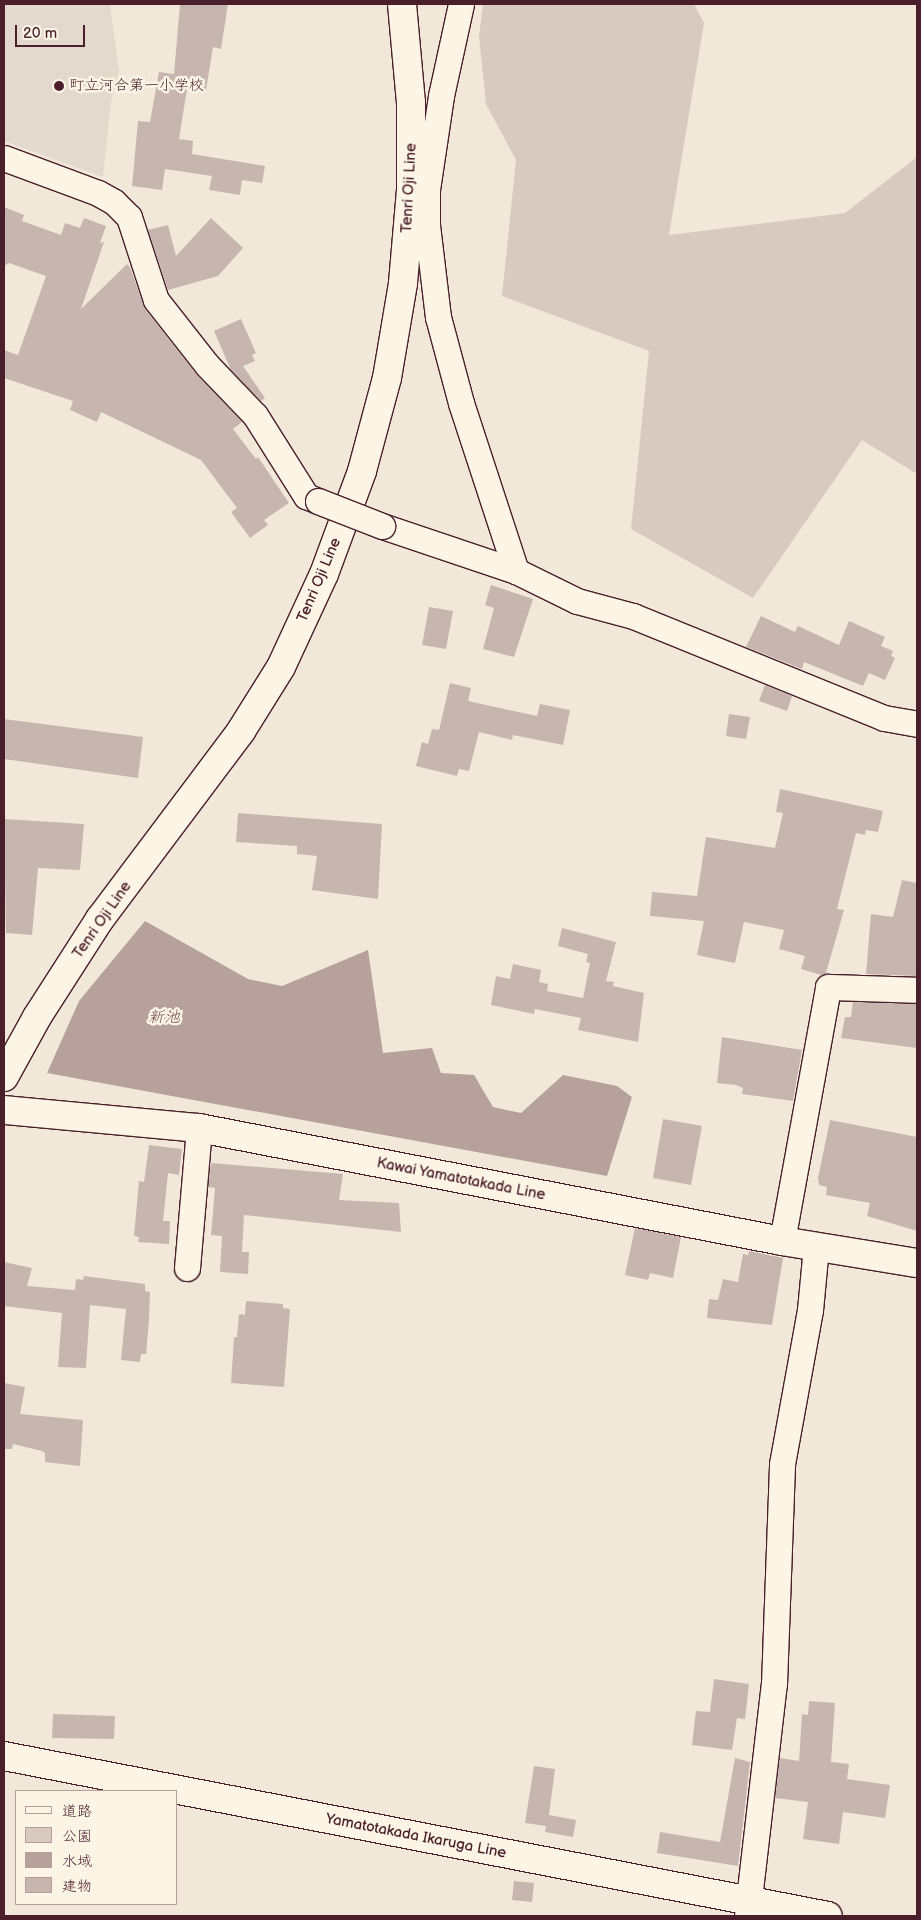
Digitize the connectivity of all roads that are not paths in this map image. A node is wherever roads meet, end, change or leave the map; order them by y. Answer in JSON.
{"nodes":[{"id":1,"x":402,"y":4,"type":"edge"},
{"id":2,"x":461,"y":4,"type":"edge"},
{"id":3,"x":4,"y":158,"type":"edge"},
{"id":4,"x":516,"y":571,"type":"junction"},
{"id":5,"x":917,"y":724,"type":"edge"},
{"id":6,"x":917,"y":990,"type":"edge"},
{"id":7,"x":4,"y":1077,"type":"edge"},
{"id":8,"x":4,"y":1110,"type":"edge"},
{"id":9,"x":198,"y":1128,"type":"junction"},
{"id":10,"x":782,"y":1241,"type":"junction"},
{"id":11,"x":816,"y":1247,"type":"junction"},
{"id":12,"x":917,"y":1263,"type":"edge"},
{"id":13,"x":187,"y":1268,"type":"dead end"},
{"id":14,"x":4,"y":1756,"type":"edge"},
{"id":15,"x":170,"y":1790,"type":"edge"},
{"id":16,"x":178,"y":1792,"type":"edge"},
{"id":17,"x":748,"y":1908,"type":"edge"},
{"id":18,"x":828,"y":1916,"type":"edge"}],
"edges":[{"from":1,"to":7,"type":"main road","name":"Tenri Oji Line"},
{"from":2,"to":4,"type":"street"},
{"from":3,"to":4,"type":"street","bridge":true},
{"from":4,"to":5,"type":"street"},
{"from":6,"to":10,"type":"street"},
{"from":8,"to":9,"type":"main road","name":"Kawai Yamatotakada Line"},
{"from":9,"to":10,"type":"main road","name":"Kawai Yamatotakada Line"},
{"from":9,"to":13,"type":"street"},
{"from":10,"to":11,"type":"main road","name":"Kawai Yamatotakada Line"},
{"from":11,"to":12,"type":"main road","name":"Kawai Yamatotakada Line"},
{"from":11,"to":17,"type":"street"},
{"from":14,"to":15,"type":"main road","name":"Yamatotakada Ikaruga Line"},
{"from":16,"to":17,"type":"main road","name":"Yamatotakada Ikaruga Line"},
{"from":17,"to":18,"type":"main road","name":"Yamatotakada Ikaruga Line"}]}
